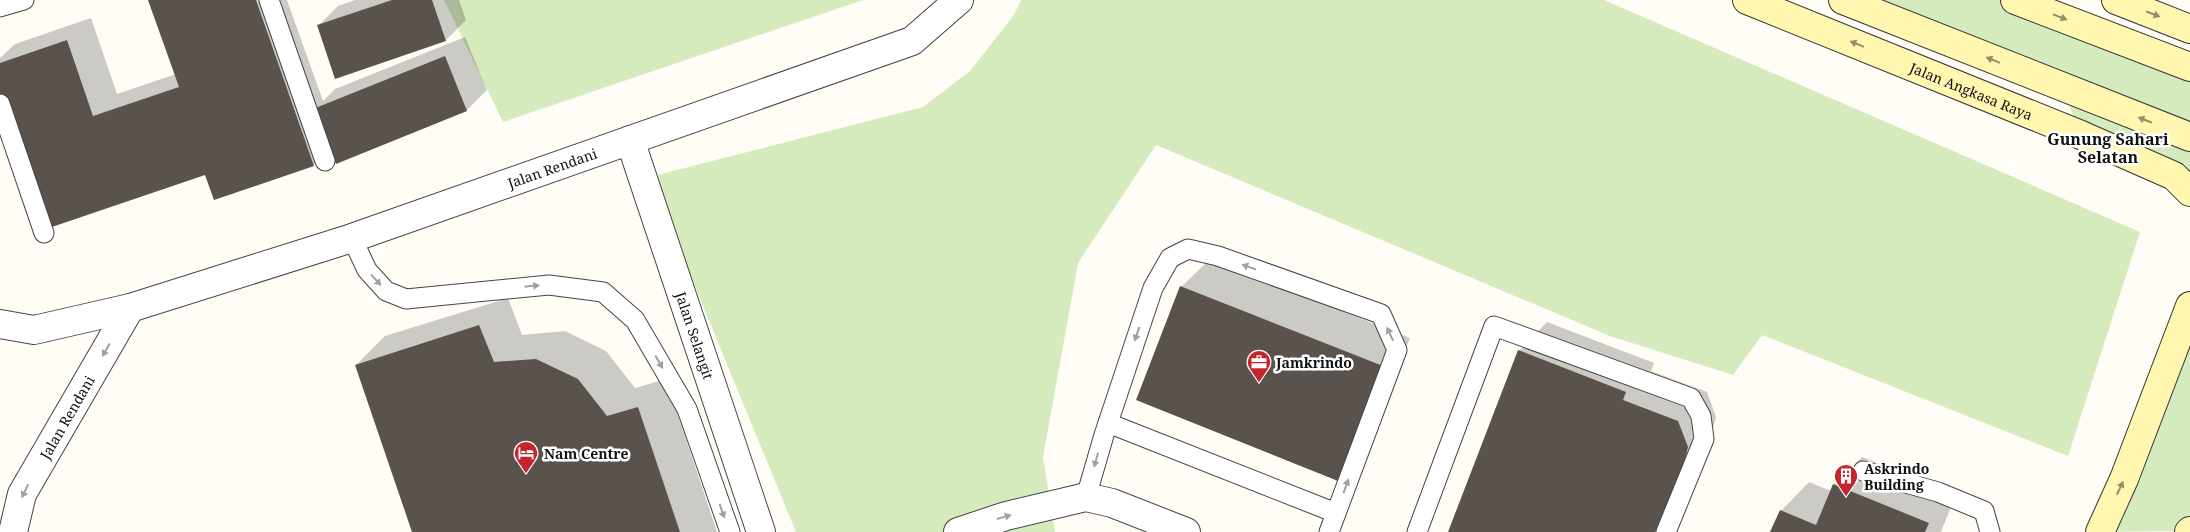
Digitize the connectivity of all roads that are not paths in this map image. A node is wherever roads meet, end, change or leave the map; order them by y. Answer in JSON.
{"nodes":[{"id":1,"x":24,"y":0,"type":"edge"},
{"id":2,"x":269,"y":0,"type":"edge"},
{"id":3,"x":959,"y":0,"type":"edge"},
{"id":4,"x":1747,"y":0,"type":"edge"},
{"id":5,"x":1843,"y":0,"type":"edge"},
{"id":6,"x":2015,"y":0,"type":"edge"},
{"id":7,"x":2116,"y":0,"type":"edge"},
{"id":8,"x":0,"y":7,"type":"edge"},
{"id":9,"x":2190,"y":29,"type":"edge"},
{"id":10,"x":1954,"y":44,"type":"junction"},
{"id":11,"x":1890,"y":58,"type":"junction"},
{"id":12,"x":2190,"y":68,"type":"edge"},
{"id":13,"x":2062,"y":88,"type":"junction"},
{"id":14,"x":0,"y":104,"type":"edge"},
{"id":15,"x":2081,"y":134,"type":"junction"},
{"id":16,"x":2190,"y":137,"type":"edge"},
{"id":17,"x":630,"y":140,"type":"junction"},
{"id":18,"x":325,"y":161,"type":"dead end"},
{"id":19,"x":2190,"y":192,"type":"edge"},
{"id":20,"x":44,"y":233,"type":"dead end"},
{"id":21,"x":352,"y":238,"type":"junction"},
{"id":22,"x":2190,"y":306,"type":"edge"},
{"id":23,"x":130,"y":308,"type":"junction"},
{"id":24,"x":0,"y":324,"type":"edge"},
{"id":25,"x":1108,"y":423,"type":"junction"},
{"id":26,"x":1863,"y":471,"type":"dead end"},
{"id":27,"x":1086,"y":497,"type":"junction"},
{"id":28,"x":1336,"y":513,"type":"junction"},
{"id":29,"x":13,"y":532,"type":"edge"},
{"id":30,"x":730,"y":532,"type":"edge"},
{"id":31,"x":761,"y":532,"type":"edge"},
{"id":32,"x":958,"y":532,"type":"edge"},
{"id":33,"x":1186,"y":532,"type":"edge"},
{"id":34,"x":1329,"y":532,"type":"edge"},
{"id":35,"x":1417,"y":532,"type":"edge"},
{"id":36,"x":1666,"y":532,"type":"edge"},
{"id":37,"x":1990,"y":532,"type":"edge"},
{"id":38,"x":2100,"y":532,"type":"edge"}],
"edges":[{"from":1,"to":8,"type":"lane"},
{"from":2,"to":18,"type":"lane"},
{"from":3,"to":17,"type":"street","name":"Jalan Rendani"},
{"from":11,"to":4,"type":"main road","name":"Jalan Angkasa Raya","one_way":true},
{"from":5,"to":10,"type":"main road"},
{"from":6,"to":12,"type":"main road","one_way":true},
{"from":7,"to":9,"type":"main road","one_way":true},
{"from":10,"to":11,"type":"main road"},
{"from":13,"to":10,"type":"main road","one_way":true},
{"from":11,"to":15,"type":"main road","name":"Jalan Angkasa Raya"},
{"from":13,"to":15,"type":"main road"},
{"from":16,"to":13,"type":"main road","one_way":true},
{"from":14,"to":20,"type":"lane"},
{"from":15,"to":19,"type":"main road","name":"Jalan Angkasa Raya"},
{"from":17,"to":21,"type":"street","name":"Jalan Rendani"},
{"from":17,"to":31,"type":"street","name":"Jalan Selangit"},
{"from":21,"to":23,"type":"street","name":"Jalan Rendani"},
{"from":21,"to":30,"type":"lane","one_way":true},
{"from":38,"to":22,"type":"main road","one_way":true},
{"from":23,"to":24,"type":"street","name":"Jalan Rendani"},
{"from":23,"to":29,"type":"street","name":"Jalan Rendani","one_way":true},
{"from":25,"to":27,"type":"lane","one_way":true},
{"from":25,"to":28,"type":"lane"},
{"from":28,"to":25,"type":"lane","one_way":true},
{"from":26,"to":37,"type":"lane"},
{"from":32,"to":27,"type":"street","one_way":true},
{"from":27,"to":33,"type":"street"},
{"from":28,"to":34,"type":"lane"},
{"from":35,"to":36,"type":"lane"}]}
